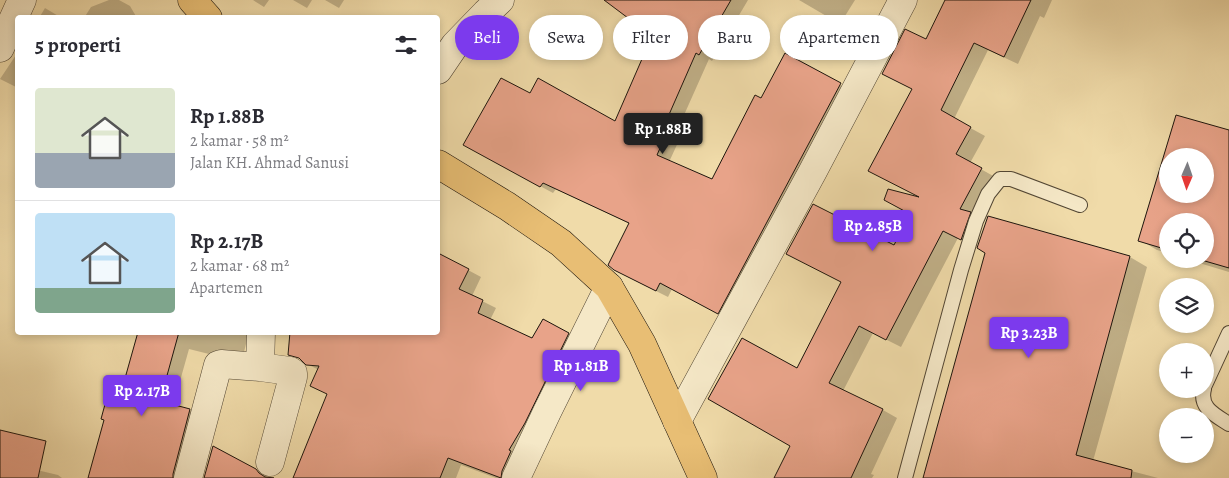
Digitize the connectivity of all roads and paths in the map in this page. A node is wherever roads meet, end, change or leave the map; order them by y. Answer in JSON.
{"nodes":[{"id":1,"x":22,"y":0,"type":"edge"},
{"id":2,"x":192,"y":0,"type":"edge"},
{"id":3,"x":500,"y":0,"type":"edge"},
{"id":4,"x":903,"y":0,"type":"edge"},
{"id":5,"x":15,"y":15,"type":"edge"},
{"id":6,"x":15,"y":15,"type":"edge"},
{"id":7,"x":205,"y":15,"type":"edge"},
{"id":8,"x":0,"y":48,"type":"edge"},
{"id":9,"x":440,"y":67,"type":"edge"},
{"id":10,"x":440,"y":165,"type":"edge"},
{"id":11,"x":1080,"y":205,"type":"dead end"},
{"id":12,"x":609,"y":287,"type":"junction"},
{"id":13,"x":1229,"y":333,"type":"edge"},
{"id":14,"x":261,"y":335,"type":"edge"},
{"id":15,"x":1214,"y":365,"type":"edge"},
{"id":16,"x":260,"y":367,"type":"junction"},
{"id":17,"x":1202,"y":398,"type":"edge"},
{"id":18,"x":677,"y":421,"type":"junction"},
{"id":19,"x":1229,"y":424,"type":"edge"},
{"id":20,"x":270,"y":462,"type":"dead end"},
{"id":21,"x":188,"y":478,"type":"edge"},
{"id":22,"x":516,"y":478,"type":"edge"},
{"id":23,"x":703,"y":478,"type":"edge"},
{"id":24,"x":905,"y":478,"type":"edge"}],
"edges":[{"from":1,"to":5,"type":"street"},
{"from":2,"to":7,"type":"highway"},
{"from":3,"to":9,"type":"street"},
{"from":4,"to":18,"type":"street"},
{"from":6,"to":8,"type":"street"},
{"from":10,"to":12,"type":"highway"},
{"from":11,"to":24,"type":"lane"},
{"from":12,"to":18,"type":"highway"},
{"from":12,"to":22,"type":"street"},
{"from":13,"to":15,"type":"lane"},
{"from":14,"to":16,"type":"street"},
{"from":16,"to":20,"type":"street"},
{"from":16,"to":21,"type":"street"},
{"from":17,"to":19,"type":"lane"},
{"from":18,"to":23,"type":"highway"}]}
